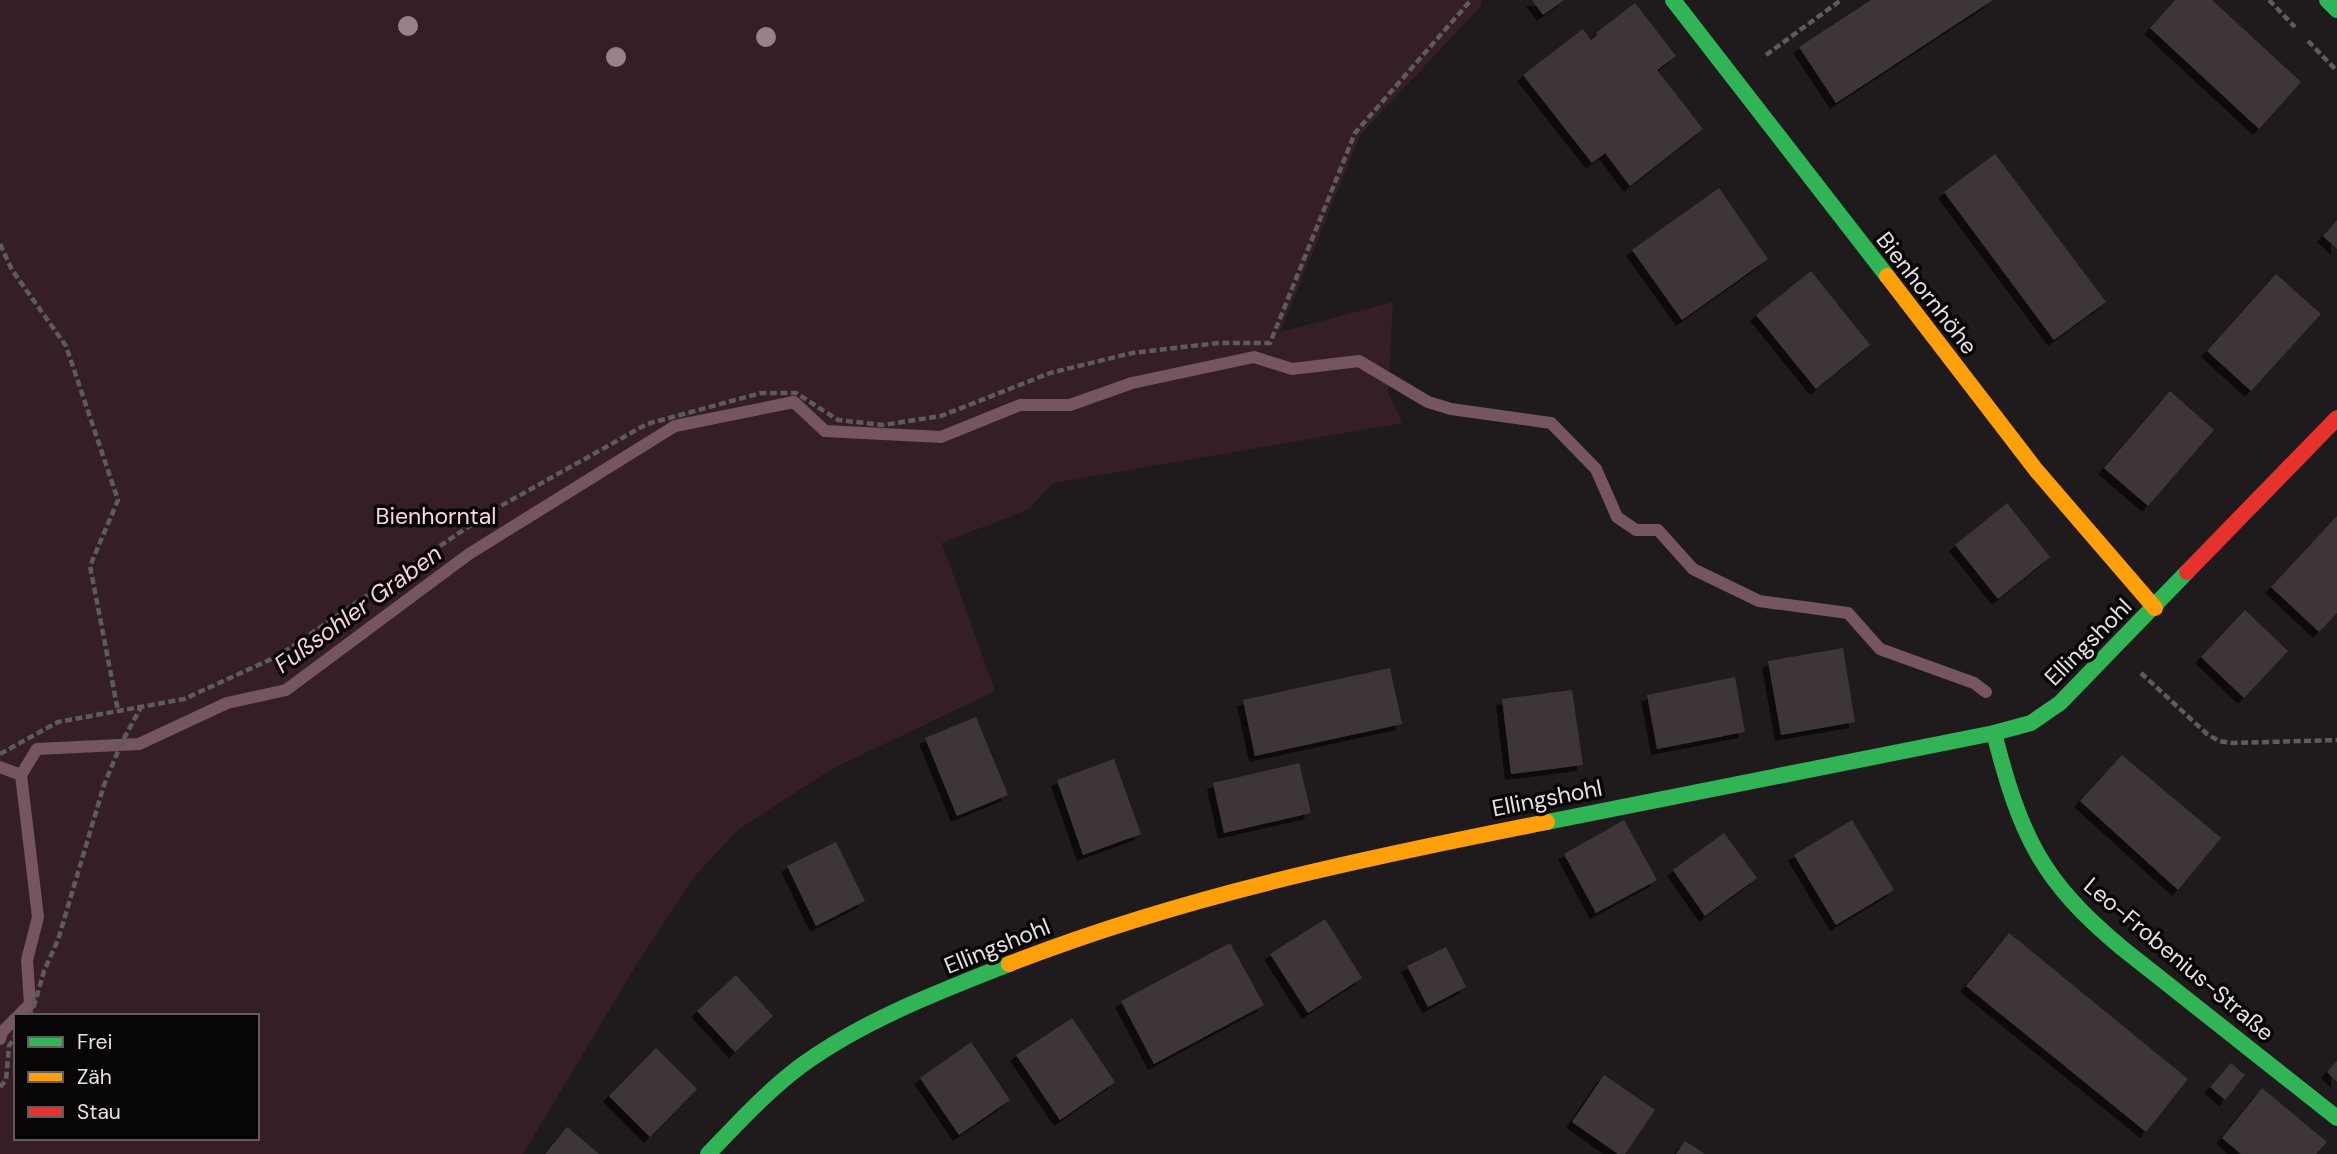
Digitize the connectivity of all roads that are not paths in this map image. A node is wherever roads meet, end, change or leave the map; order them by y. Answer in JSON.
{"nodes":[{"id":1,"x":1673,"y":0,"type":"edge"},
{"id":2,"x":2328,"y":0,"type":"edge"},
{"id":3,"x":2337,"y":10,"type":"edge"},
{"id":4,"x":2337,"y":418,"type":"edge"},
{"id":5,"x":2155,"y":608,"type":"junction"},
{"id":6,"x":1994,"y":733,"type":"junction"},
{"id":7,"x":2337,"y":1118,"type":"edge"},
{"id":8,"x":708,"y":1154,"type":"edge"}],
"edges":[{"from":1,"to":5,"type":"street","name":"Bienhornhöhe"},
{"from":2,"to":3,"type":"street"},
{"from":4,"to":5,"type":"street","name":"Ellingshohl"},
{"from":5,"to":6,"type":"street","name":"Ellingshohl"},
{"from":6,"to":7,"type":"street","name":"Leo-Frobenius-Straße"},
{"from":6,"to":8,"type":"street","name":"Ellingshohl"}]}
